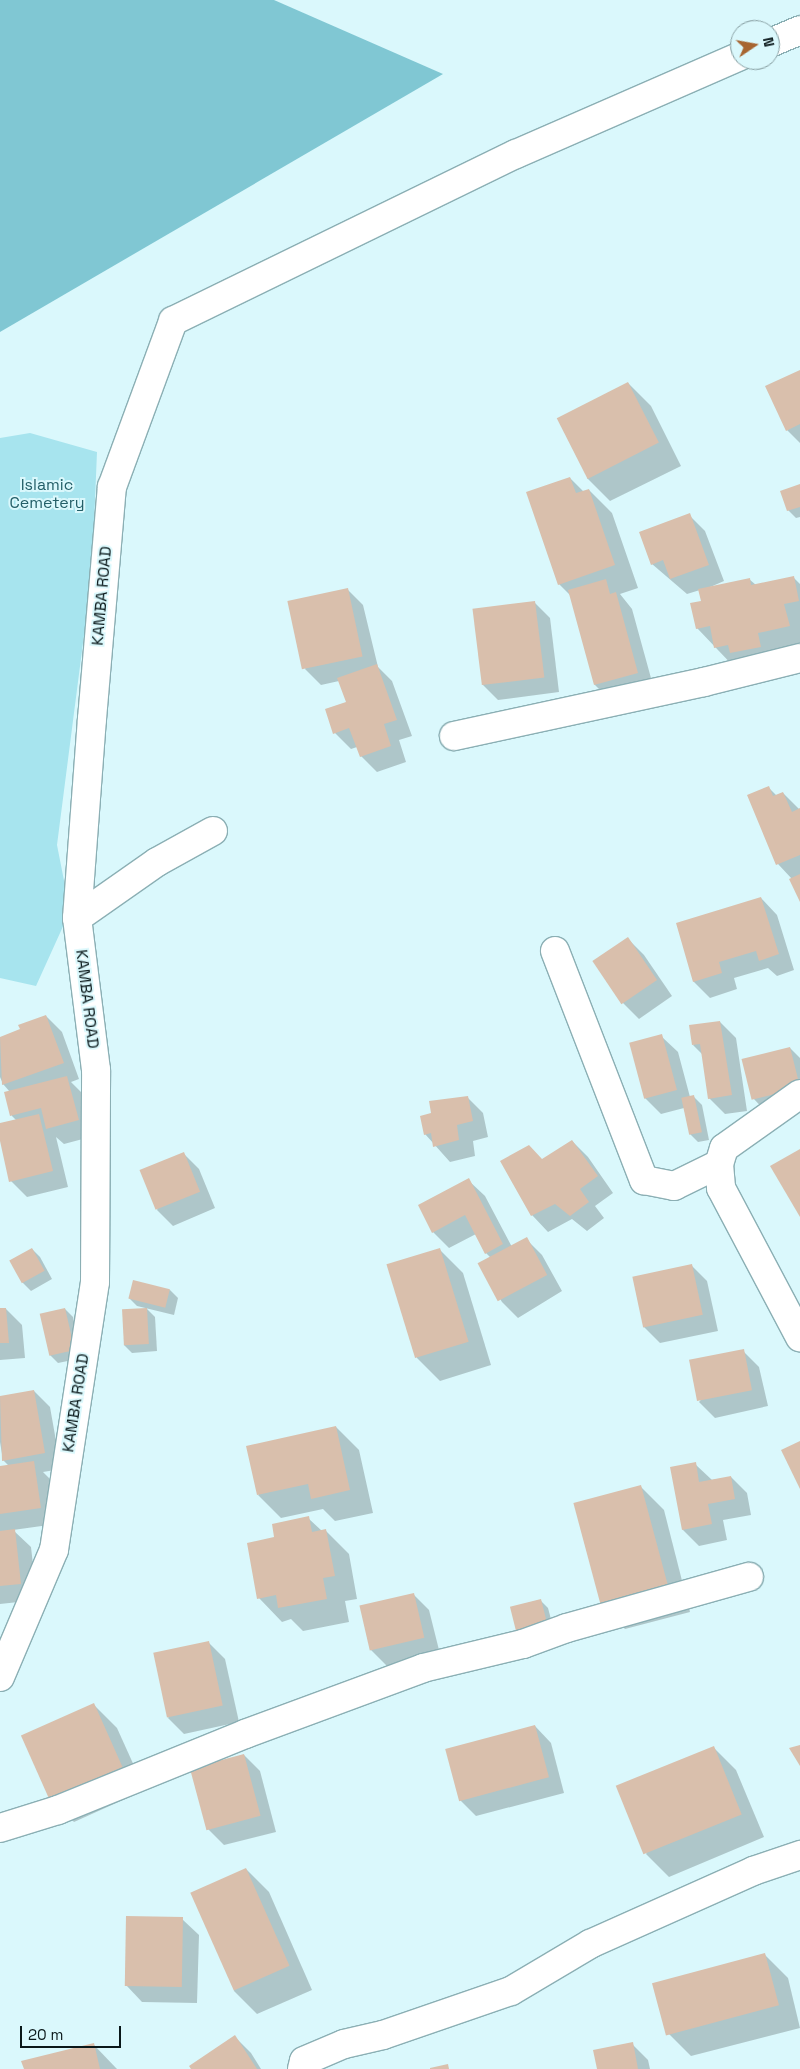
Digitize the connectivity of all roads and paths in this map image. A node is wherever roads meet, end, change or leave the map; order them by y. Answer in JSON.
{"nodes":[{"id":1,"x":800,"y":30,"type":"edge"},
{"id":2,"x":780,"y":39,"type":"edge"},
{"id":3,"x":730,"y":60,"type":"edge"},
{"id":4,"x":800,"y":658,"type":"edge"},
{"id":5,"x":454,"y":736,"type":"dead end"},
{"id":6,"x":213,"y":831,"type":"dead end"},
{"id":7,"x":76,"y":918,"type":"junction"},
{"id":8,"x":556,"y":951,"type":"dead end"},
{"id":9,"x":800,"y":1094,"type":"edge"},
{"id":10,"x":719,"y":1164,"type":"junction"},
{"id":11,"x":800,"y":1337,"type":"edge"},
{"id":12,"x":750,"y":1577,"type":"dead end"},
{"id":13,"x":0,"y":1676,"type":"edge"},
{"id":14,"x":0,"y":1828,"type":"edge"},
{"id":15,"x":800,"y":1854,"type":"edge"},
{"id":16,"x":302,"y":2069,"type":"edge"}],
"edges":[{"from":1,"to":2,"type":"street"},
{"from":3,"to":7,"type":"street","name":"KAMBA ROAD"},
{"from":4,"to":5,"type":"street"},
{"from":6,"to":7,"type":"street"},
{"from":7,"to":13,"type":"street","name":"KAMBA ROAD"},
{"from":8,"to":10,"type":"street"},
{"from":9,"to":10,"type":"street"},
{"from":10,"to":11,"type":"street"},
{"from":12,"to":14,"type":"street"},
{"from":15,"to":16,"type":"street"}]}
